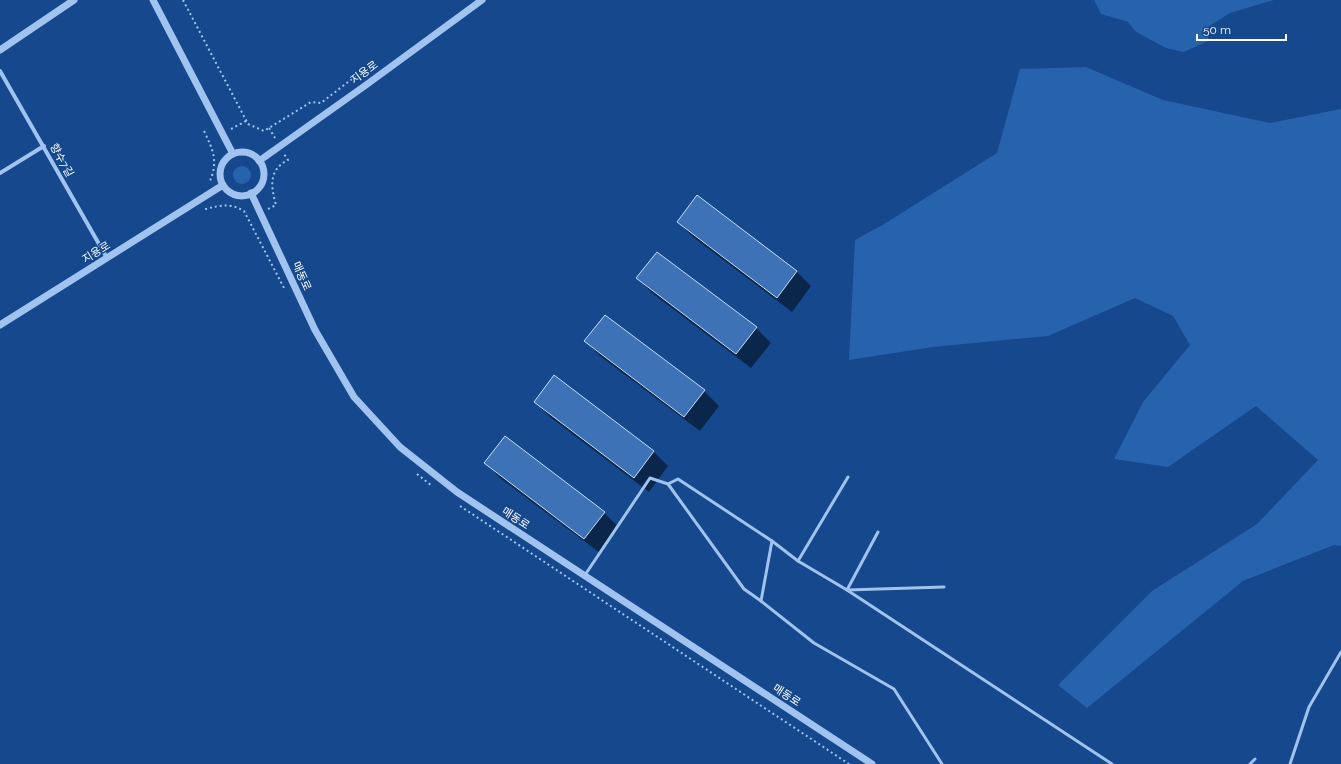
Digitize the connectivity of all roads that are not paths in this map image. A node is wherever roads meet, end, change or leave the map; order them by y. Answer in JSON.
{"nodes":[{"id":1,"x":74,"y":0,"type":"edge"},
{"id":2,"x":153,"y":0,"type":"edge"},
{"id":3,"x":482,"y":0,"type":"edge"},
{"id":4,"x":0,"y":50,"type":"edge"},
{"id":5,"x":0,"y":71,"type":"edge"},
{"id":6,"x":44,"y":146,"type":"junction"},
{"id":7,"x":233,"y":154,"type":"junction"},
{"id":8,"x":259,"y":161,"type":"junction"},
{"id":9,"x":0,"y":173,"type":"edge"},
{"id":10,"x":223,"y":185,"type":"junction"},
{"id":11,"x":251,"y":194,"type":"junction"},
{"id":12,"x":107,"y":258,"type":"junction"},
{"id":13,"x":0,"y":325,"type":"edge"},
{"id":14,"x":848,"y":477,"type":"dead end"},
{"id":15,"x":668,"y":484,"type":"junction"},
{"id":16,"x":878,"y":532,"type":"dead end"},
{"id":17,"x":772,"y":542,"type":"junction"},
{"id":18,"x":798,"y":561,"type":"junction"},
{"id":19,"x":584,"y":576,"type":"junction"},
{"id":20,"x":944,"y":587,"type":"dead end"},
{"id":21,"x":847,"y":590,"type":"junction"},
{"id":22,"x":761,"y":601,"type":"junction"},
{"id":23,"x":1341,"y":652,"type":"edge"},
{"id":24,"x":1255,"y":759,"type":"dead end"},
{"id":25,"x":872,"y":764,"type":"edge"},
{"id":26,"x":942,"y":764,"type":"edge"},
{"id":27,"x":1112,"y":764,"type":"edge"},
{"id":28,"x":1250,"y":764,"type":"edge"},
{"id":29,"x":1290,"y":764,"type":"edge"}],
"edges":[{"from":1,"to":4,"type":"street"},
{"from":2,"to":7,"type":"street"},
{"from":3,"to":8,"type":"street","name":"지용로"},
{"from":5,"to":6,"type":"street","name":"향수7길"},
{"from":6,"to":9,"type":"street"},
{"from":6,"to":12,"type":"street","name":"향수7길"},
{"from":7,"to":8,"type":"street"},
{"from":7,"to":10,"type":"street"},
{"from":8,"to":11,"type":"street"},
{"from":10,"to":11,"type":"street"},
{"from":10,"to":12,"type":"street","name":"지용로"},
{"from":11,"to":19,"type":"street","name":"매동로"},
{"from":12,"to":13,"type":"street","name":"지용로"},
{"from":14,"to":18,"type":"lane"},
{"from":15,"to":17,"type":"lane"},
{"from":15,"to":19,"type":"lane"},
{"from":15,"to":22,"type":"lane"},
{"from":16,"to":21,"type":"lane"},
{"from":17,"to":18,"type":"lane"},
{"from":17,"to":22,"type":"lane"},
{"from":18,"to":21,"type":"lane"},
{"from":19,"to":25,"type":"street","name":"매동로"},
{"from":20,"to":21,"type":"lane"},
{"from":21,"to":27,"type":"lane"},
{"from":22,"to":26,"type":"lane"},
{"from":23,"to":29,"type":"lane"},
{"from":24,"to":28,"type":"lane"}]}
